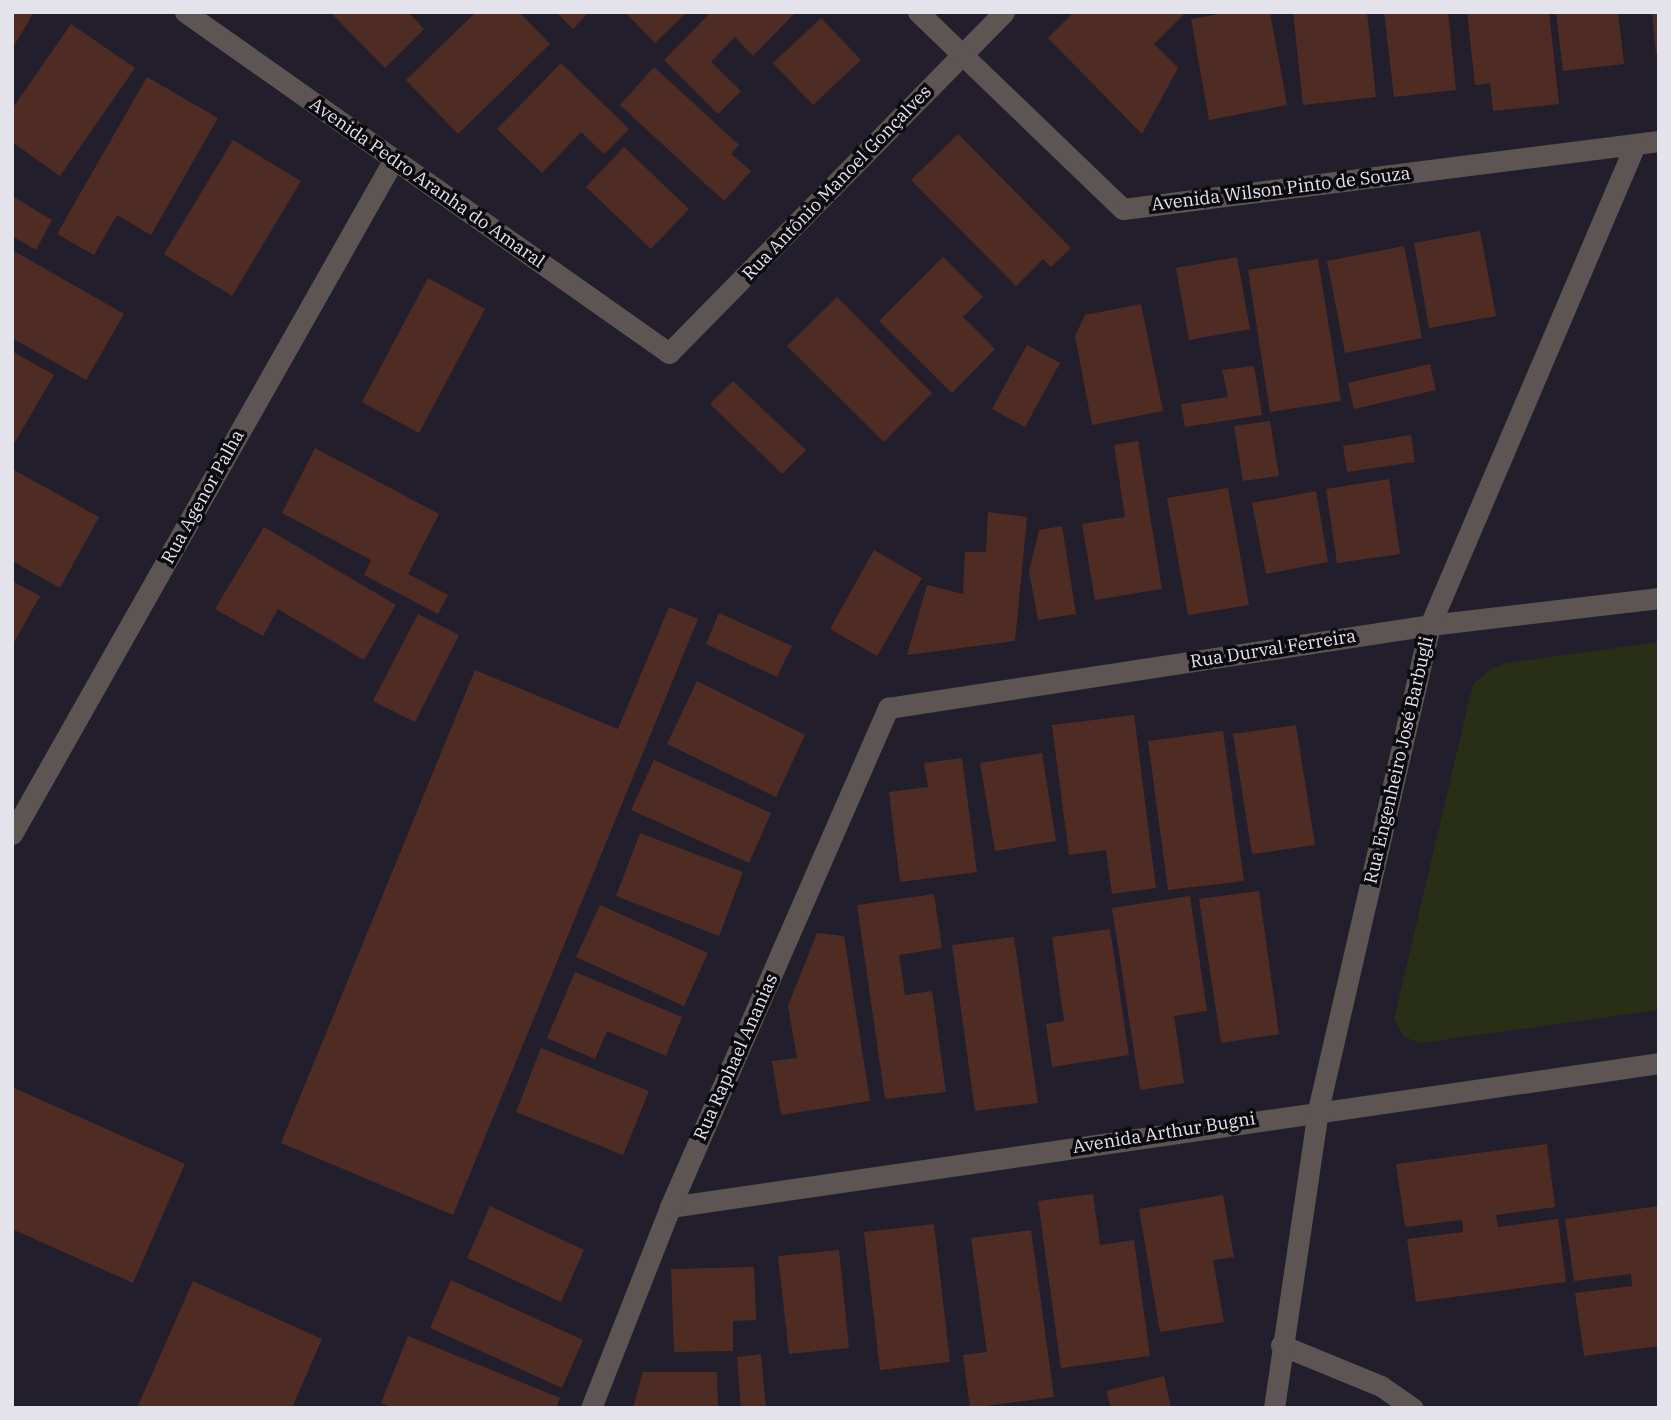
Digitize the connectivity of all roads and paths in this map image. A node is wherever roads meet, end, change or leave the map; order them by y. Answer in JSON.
{"nodes":[{"id":1,"x":918,"y":12,"type":"edge"},
{"id":2,"x":1004,"y":12,"type":"edge"},
{"id":3,"x":196,"y":15,"type":"edge"},
{"id":4,"x":962,"y":55,"type":"junction"},
{"id":5,"x":1659,"y":141,"type":"edge"},
{"id":6,"x":1635,"y":145,"type":"junction"},
{"id":7,"x":394,"y":159,"type":"junction"},
{"id":8,"x":669,"y":353,"type":"joint"},
{"id":9,"x":1659,"y":598,"type":"edge"},
{"id":10,"x":1430,"y":625,"type":"junction"},
{"id":11,"x":888,"y":708,"type":"joint"},
{"id":12,"x":12,"y":834,"type":"edge"},
{"id":13,"x":1659,"y":1063,"type":"edge"},
{"id":14,"x":1318,"y":1110,"type":"junction"},
{"id":15,"x":670,"y":1207,"type":"junction"},
{"id":16,"x":1281,"y":1345,"type":"junction"},
{"id":17,"x":591,"y":1408,"type":"edge"},
{"id":18,"x":1274,"y":1408,"type":"edge"},
{"id":19,"x":1413,"y":1408,"type":"edge"}],
"edges":[{"from":1,"to":4,"type":"street"},
{"from":2,"to":4,"type":"street","name":"Rua Antônio Manoel Gonçalves"},
{"from":3,"to":7,"type":"street","name":"Avenida Pedro Aranha do Amaral"},
{"from":4,"to":6,"type":"street","name":"Avenida Wilson Pinto de Souza"},
{"from":4,"to":8,"type":"street","name":"Rua Antônio Manoel Gonçalves"},
{"from":5,"to":6,"type":"street","name":"Avenida Wilson Pinto de Souza"},
{"from":6,"to":10,"type":"street","name":"Rua Engenheiro José Barbugli"},
{"from":7,"to":8,"type":"street","name":"Avenida Pedro Aranha do Amaral"},
{"from":7,"to":12,"type":"street","name":"Rua Agenor Palha"},
{"from":9,"to":10,"type":"street","name":"Rua Durval Ferreira"},
{"from":10,"to":11,"type":"street","name":"Rua Durval Ferreira"},
{"from":10,"to":14,"type":"street","name":"Rua Engenheiro José Barbugli"},
{"from":11,"to":15,"type":"street","name":"Rua Raphael Ananias"},
{"from":13,"to":14,"type":"street","name":"Avenida Arthur Bugni"},
{"from":14,"to":15,"type":"street","name":"Avenida Arthur Bugni"},
{"from":14,"to":16,"type":"street","name":"Rua Engenheiro José Barbugli"},
{"from":15,"to":17,"type":"street","name":"Rua Raphael Ananias"},
{"from":16,"to":18,"type":"street","name":"Rua Engenheiro José Barbugli"},
{"from":16,"to":19,"type":"street"}]}
